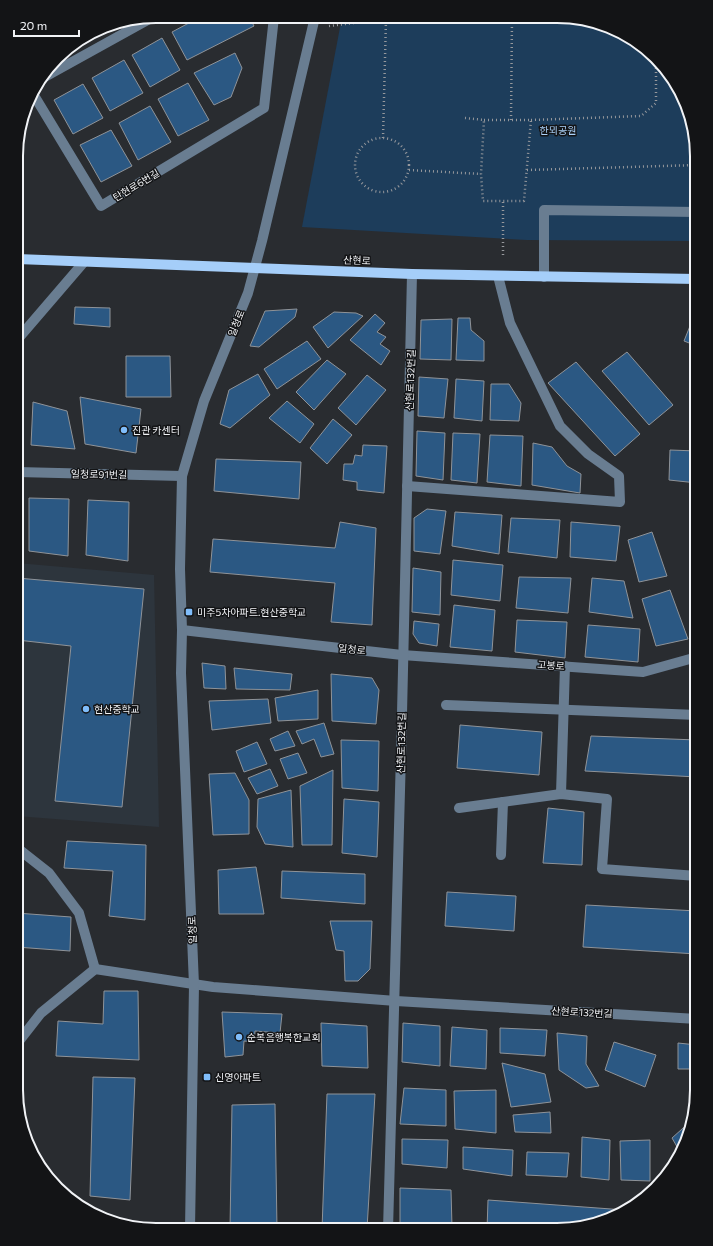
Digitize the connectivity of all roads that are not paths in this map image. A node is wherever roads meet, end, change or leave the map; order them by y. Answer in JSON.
{"nodes":[{"id":1,"x":273,"y":23,"type":"edge"},
{"id":2,"x":315,"y":23,"type":"edge"},
{"id":3,"x":140,"y":24,"type":"edge"},
{"id":4,"x":52,"y":73,"type":"edge"},
{"id":5,"x":36,"y":99,"type":"edge"},
{"id":6,"x":690,"y":212,"type":"edge"},
{"id":7,"x":23,"y":259,"type":"edge"},
{"id":8,"x":84,"y":262,"type":"junction"},
{"id":9,"x":255,"y":269,"type":"junction"},
{"id":10,"x":412,"y":274,"type":"junction"},
{"id":11,"x":498,"y":276,"type":"junction"},
{"id":12,"x":544,"y":277,"type":"junction"},
{"id":13,"x":690,"y":279,"type":"edge"},
{"id":14,"x":23,"y":333,"type":"edge"},
{"id":15,"x":23,"y":472,"type":"edge"},
{"id":16,"x":182,"y":476,"type":"junction"},
{"id":17,"x":407,"y":486,"type":"junction"},
{"id":18,"x":182,"y":630,"type":"junction"},
{"id":19,"x":402,"y":655,"type":"junction"},
{"id":20,"x":690,"y":659,"type":"edge"},
{"id":21,"x":565,"y":666,"type":"junction"},
{"id":22,"x":446,"y":706,"type":"dead end"},
{"id":23,"x":564,"y":710,"type":"junction"},
{"id":24,"x":690,"y":715,"type":"edge"},
{"id":25,"x":561,"y":794,"type":"junction"},
{"id":26,"x":504,"y":802,"type":"junction"},
{"id":27,"x":459,"y":808,"type":"dead end"},
{"id":28,"x":23,"y":853,"type":"edge"},
{"id":29,"x":501,"y":855,"type":"dead end"},
{"id":30,"x":690,"y":875,"type":"edge"},
{"id":31,"x":95,"y":969,"type":"junction"},
{"id":32,"x":194,"y":985,"type":"junction"},
{"id":33,"x":396,"y":1001,"type":"junction"},
{"id":34,"x":690,"y":1019,"type":"edge"},
{"id":35,"x":23,"y":1036,"type":"edge"},
{"id":36,"x":190,"y":1223,"type":"edge"},
{"id":37,"x":388,"y":1223,"type":"edge"}],
"edges":[{"from":1,"to":5,"type":"street","name":"탄현로6번길"},
{"from":2,"to":9,"type":"street","name":"일청로"},
{"from":3,"to":4,"type":"street"},
{"from":6,"to":12,"type":"street"},
{"from":7,"to":8,"type":"main road","name":"산현로"},
{"from":8,"to":9,"type":"main road","name":"산현로"},
{"from":8,"to":14,"type":"street"},
{"from":9,"to":10,"type":"main road","name":"산현로"},
{"from":9,"to":16,"type":"street","name":"일청로"},
{"from":10,"to":11,"type":"main road","name":"산현로"},
{"from":10,"to":17,"type":"street","name":"산현로132번길"},
{"from":11,"to":12,"type":"main road","name":"산현로"},
{"from":11,"to":17,"type":"street"},
{"from":12,"to":13,"type":"main road","name":"산현로"},
{"from":15,"to":16,"type":"street","name":"일청로91번길"},
{"from":16,"to":18,"type":"street","name":"일청로"},
{"from":17,"to":19,"type":"street","name":"산현로132번길"},
{"from":18,"to":19,"type":"street","name":"일청로"},
{"from":18,"to":32,"type":"street","name":"일청로"},
{"from":19,"to":21,"type":"street","name":"고봉로"},
{"from":19,"to":33,"type":"street","name":"산현로132번길"},
{"from":20,"to":21,"type":"street","name":"고봉로"},
{"from":21,"to":23,"type":"street"},
{"from":22,"to":23,"type":"street"},
{"from":23,"to":24,"type":"street"},
{"from":23,"to":25,"type":"street"},
{"from":25,"to":26,"type":"street"},
{"from":25,"to":30,"type":"street"},
{"from":26,"to":27,"type":"street"},
{"from":26,"to":29,"type":"street"},
{"from":28,"to":31,"type":"street"},
{"from":31,"to":32,"type":"street"},
{"from":31,"to":35,"type":"street"},
{"from":32,"to":33,"type":"street"},
{"from":32,"to":36,"type":"street","name":"일청로"},
{"from":33,"to":34,"type":"street","name":"산현로132번길"},
{"from":33,"to":37,"type":"street","name":"산현로132번길"}]}
